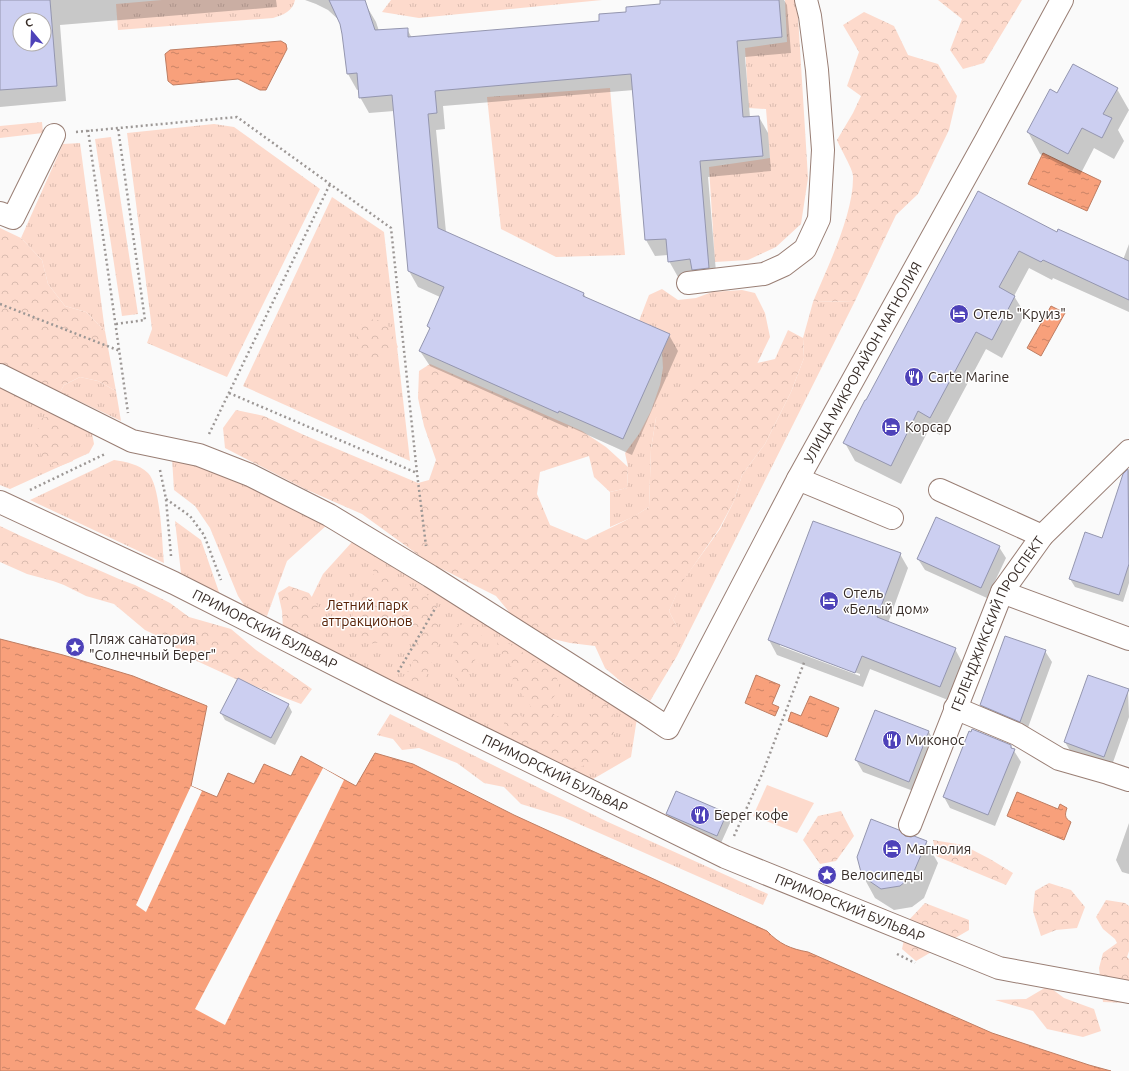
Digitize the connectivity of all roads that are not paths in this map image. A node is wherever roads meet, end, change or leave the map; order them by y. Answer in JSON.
{"nodes":[{"id":1,"x":806,"y":0,"type":"edge"},
{"id":2,"x":1062,"y":0,"type":"edge"},
{"id":3,"x":54,"y":136,"type":"road end"},
{"id":4,"x":0,"y":213,"type":"edge"},
{"id":5,"x":688,"y":283,"type":"dead end"},
{"id":6,"x":0,"y":375,"type":"edge"},
{"id":7,"x":1129,"y":451,"type":"edge"},
{"id":8,"x":798,"y":479,"type":"junction"},
{"id":9,"x":940,"y":490,"type":"dead end"},
{"id":10,"x":4,"y":504,"type":"edge"},
{"id":11,"x":892,"y":518,"type":"dead end"},
{"id":12,"x":1042,"y":536,"type":"junction"},
{"id":13,"x":1002,"y":592,"type":"junction"},
{"id":14,"x":1129,"y":639,"type":"edge"},
{"id":15,"x":955,"y":708,"type":"junction"},
{"id":16,"x":1129,"y":780,"type":"edge"},
{"id":17,"x":910,"y":826,"type":"dead end"},
{"id":18,"x":1129,"y":992,"type":"edge"}],
"edges":[{"from":1,"to":5,"type":"street"},
{"from":2,"to":8,"type":"street","name":"УЛИЦА МИКРОРАЙОН МАГНОЛИЯ"},
{"from":3,"to":4,"type":"street"},
{"from":6,"to":8,"type":"street","name":"УЛИЦА МИКРОРАЙОН МАГНОЛИЯ"},
{"from":7,"to":12,"type":"street","name":"ГЕЛЕНДЖИКСКИЙ ПРОСПЕКТ"},
{"from":8,"to":11,"type":"street"},
{"from":9,"to":12,"type":"street"},
{"from":10,"to":18,"type":"street","name":"ПРИМОРСКИЙ БУЛЬВАР"},
{"from":12,"to":13,"type":"street","name":"ГЕЛЕНДЖИКСКИЙ ПРОСПЕКТ"},
{"from":13,"to":14,"type":"street"},
{"from":13,"to":15,"type":"street","name":"ГЕЛЕНДЖИКСКИЙ ПРОСПЕКТ"},
{"from":15,"to":16,"type":"street"},
{"from":15,"to":17,"type":"street","name":"ГЕЛЕНДЖИКСКИЙ ПРОСПЕКТ"}]}
